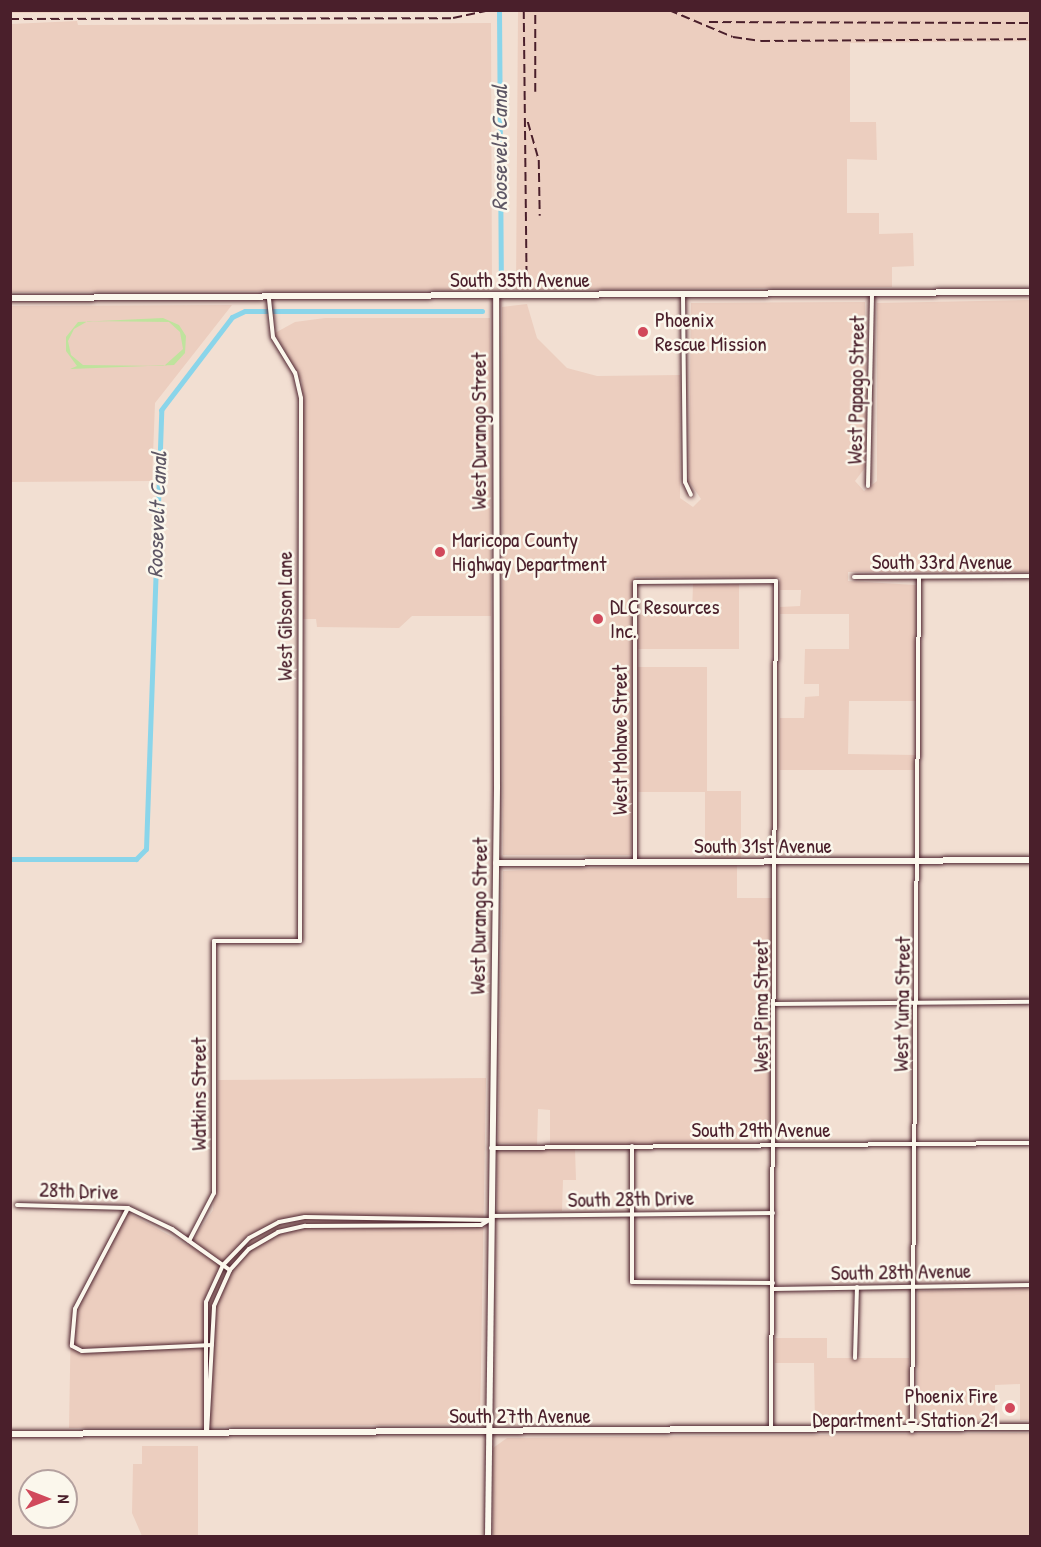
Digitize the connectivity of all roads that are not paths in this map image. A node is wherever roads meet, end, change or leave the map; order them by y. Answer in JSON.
{"nodes":[{"id":1,"x":1030,"y":291,"type":"edge"},
{"id":2,"x":872,"y":294,"type":"junction"},
{"id":3,"x":683,"y":295,"type":"junction"},
{"id":4,"x":496,"y":297,"type":"junction"},
{"id":5,"x":10,"y":298,"type":"edge"},
{"id":6,"x":269,"y":298,"type":"junction"},
{"id":7,"x":868,"y":486,"type":"dead end"},
{"id":8,"x":691,"y":495,"type":"dead end"},
{"id":9,"x":1030,"y":576,"type":"edge"},
{"id":10,"x":854,"y":577,"type":"dead end"},
{"id":11,"x":919,"y":577,"type":"junction"},
{"id":12,"x":635,"y":582,"type":"joint"},
{"id":13,"x":777,"y":860,"type":"junction"},
{"id":14,"x":1030,"y":860,"type":"edge"},
{"id":15,"x":920,"y":861,"type":"junction"},
{"id":16,"x":496,"y":863,"type":"junction"},
{"id":17,"x":635,"y":863,"type":"junction"},
{"id":18,"x":214,"y":941,"type":"joint"},
{"id":19,"x":1030,"y":1002,"type":"edge"},
{"id":20,"x":917,"y":1003,"type":"junction"},
{"id":21,"x":776,"y":1004,"type":"junction"},
{"id":22,"x":1030,"y":1143,"type":"edge"},
{"id":23,"x":916,"y":1145,"type":"junction"},
{"id":24,"x":632,"y":1146,"type":"junction"},
{"id":25,"x":774,"y":1146,"type":"junction"},
{"id":26,"x":491,"y":1148,"type":"junction"},
{"id":27,"x":17,"y":1205,"type":"dead end"},
{"id":28,"x":128,"y":1208,"type":"junction"},
{"id":29,"x":773,"y":1213,"type":"junction"},
{"id":30,"x":632,"y":1214,"type":"junction"},
{"id":31,"x":489,"y":1218,"type":"junction"},
{"id":32,"x":189,"y":1240,"type":"junction"},
{"id":33,"x":223,"y":1265,"type":"junction"},
{"id":34,"x":230,"y":1270,"type":"junction"},
{"id":35,"x":773,"y":1283,"type":"junction"},
{"id":36,"x":1030,"y":1285,"type":"edge"},
{"id":37,"x":914,"y":1286,"type":"junction"},
{"id":38,"x":856,"y":1287,"type":"junction"},
{"id":39,"x":772,"y":1289,"type":"junction"},
{"id":40,"x":203,"y":1345,"type":"junction"},
{"id":41,"x":212,"y":1345,"type":"junction"},
{"id":42,"x":855,"y":1358,"type":"dead end"},
{"id":43,"x":1030,"y":1427,"type":"edge"},
{"id":44,"x":771,"y":1431,"type":"junction"},
{"id":45,"x":912,"y":1431,"type":"junction"},
{"id":46,"x":489,"y":1433,"type":"junction"},
{"id":47,"x":10,"y":1434,"type":"edge"},
{"id":48,"x":206,"y":1434,"type":"junction"},
{"id":49,"x":488,"y":1536,"type":"edge"}],
"edges":[{"from":1,"to":2,"type":"main road","name":"South 35th Avenue"},
{"from":2,"to":3,"type":"main road","name":"South 35th Avenue"},
{"from":2,"to":7,"type":"street","name":"West Papago Street"},
{"from":3,"to":4,"type":"main road","name":"South 35th Avenue"},
{"from":3,"to":8,"type":"street"},
{"from":4,"to":6,"type":"main road","name":"South 35th Avenue"},
{"from":4,"to":16,"type":"main road","name":"West Durango Street"},
{"from":5,"to":6,"type":"main road","name":"South 35th Avenue"},
{"from":6,"to":18,"type":"street","name":"West Gibson Lane"},
{"from":9,"to":11,"type":"street","name":"South 33rd Avenue"},
{"from":10,"to":11,"type":"street","name":"South 33rd Avenue"},
{"from":11,"to":15,"type":"street","name":"West Yuma Street"},
{"from":12,"to":13,"type":"street","name":"West Pima Street"},
{"from":12,"to":17,"type":"street","name":"West Mohave Street"},
{"from":13,"to":15,"type":"main road","name":"South 31st Avenue"},
{"from":13,"to":17,"type":"main road","name":"South 31st Avenue"},
{"from":13,"to":21,"type":"street","name":"West Pima Street"},
{"from":14,"to":15,"type":"main road","name":"South 31st Avenue"},
{"from":15,"to":20,"type":"street","name":"West Yuma Street"},
{"from":16,"to":17,"type":"main road","name":"South 31st Avenue"},
{"from":16,"to":26,"type":"main road","name":"West Durango Street"},
{"from":18,"to":32,"type":"street","name":"Watkins Street"},
{"from":19,"to":20,"type":"street"},
{"from":20,"to":21,"type":"street"},
{"from":20,"to":23,"type":"street","name":"West Yuma Street"},
{"from":21,"to":25,"type":"street","name":"West Pima Street"},
{"from":22,"to":23,"type":"street","name":"South 29th Avenue"},
{"from":23,"to":25,"type":"street","name":"South 29th Avenue"},
{"from":23,"to":37,"type":"street","name":"West Yuma Street"},
{"from":24,"to":25,"type":"street","name":"South 29th Avenue"},
{"from":24,"to":26,"type":"street","name":"South 29th Avenue"},
{"from":24,"to":30,"type":"street"},
{"from":25,"to":29,"type":"street","name":"West Pima Street"},
{"from":26,"to":31,"type":"main road","name":"West Durango Street"},
{"from":27,"to":28,"type":"street","name":"28th Drive"},
{"from":28,"to":32,"type":"street","name":"28th Drive"},
{"from":28,"to":40,"type":"street"},
{"from":29,"to":30,"type":"street","name":"South 28th Drive"},
{"from":29,"to":35,"type":"street","name":"West Pima Street"},
{"from":30,"to":31,"type":"street","name":"South 28th Drive"},
{"from":30,"to":35,"type":"street"},
{"from":31,"to":33,"type":"street"},
{"from":31,"to":34,"type":"street"},
{"from":31,"to":46,"type":"main road","name":"West Durango Street"},
{"from":32,"to":33,"type":"street","name":"28th Drive"},
{"from":33,"to":34,"type":"street","name":"28th Drive"},
{"from":33,"to":40,"type":"street"},
{"from":34,"to":41,"type":"street"},
{"from":35,"to":39,"type":"street","name":"West Pima Street"},
{"from":36,"to":37,"type":"street","name":"South 28th Avenue"},
{"from":37,"to":38,"type":"street","name":"South 28th Avenue"},
{"from":37,"to":45,"type":"street","name":"West Yuma Street"},
{"from":38,"to":39,"type":"street","name":"South 28th Avenue"},
{"from":38,"to":42,"type":"street"},
{"from":39,"to":44,"type":"street","name":"West Pima Street"},
{"from":40,"to":41,"type":"street"},
{"from":40,"to":48,"type":"street"},
{"from":41,"to":48,"type":"street"},
{"from":43,"to":45,"type":"main road","name":"South 27th Avenue"},
{"from":44,"to":45,"type":"main road","name":"South 27th Avenue"},
{"from":44,"to":46,"type":"main road","name":"South 27th Avenue"},
{"from":46,"to":48,"type":"main road","name":"South 27th Avenue"},
{"from":46,"to":49,"type":"main road","name":"West Durango Street"},
{"from":47,"to":48,"type":"main road","name":"South 27th Avenue"}]}
